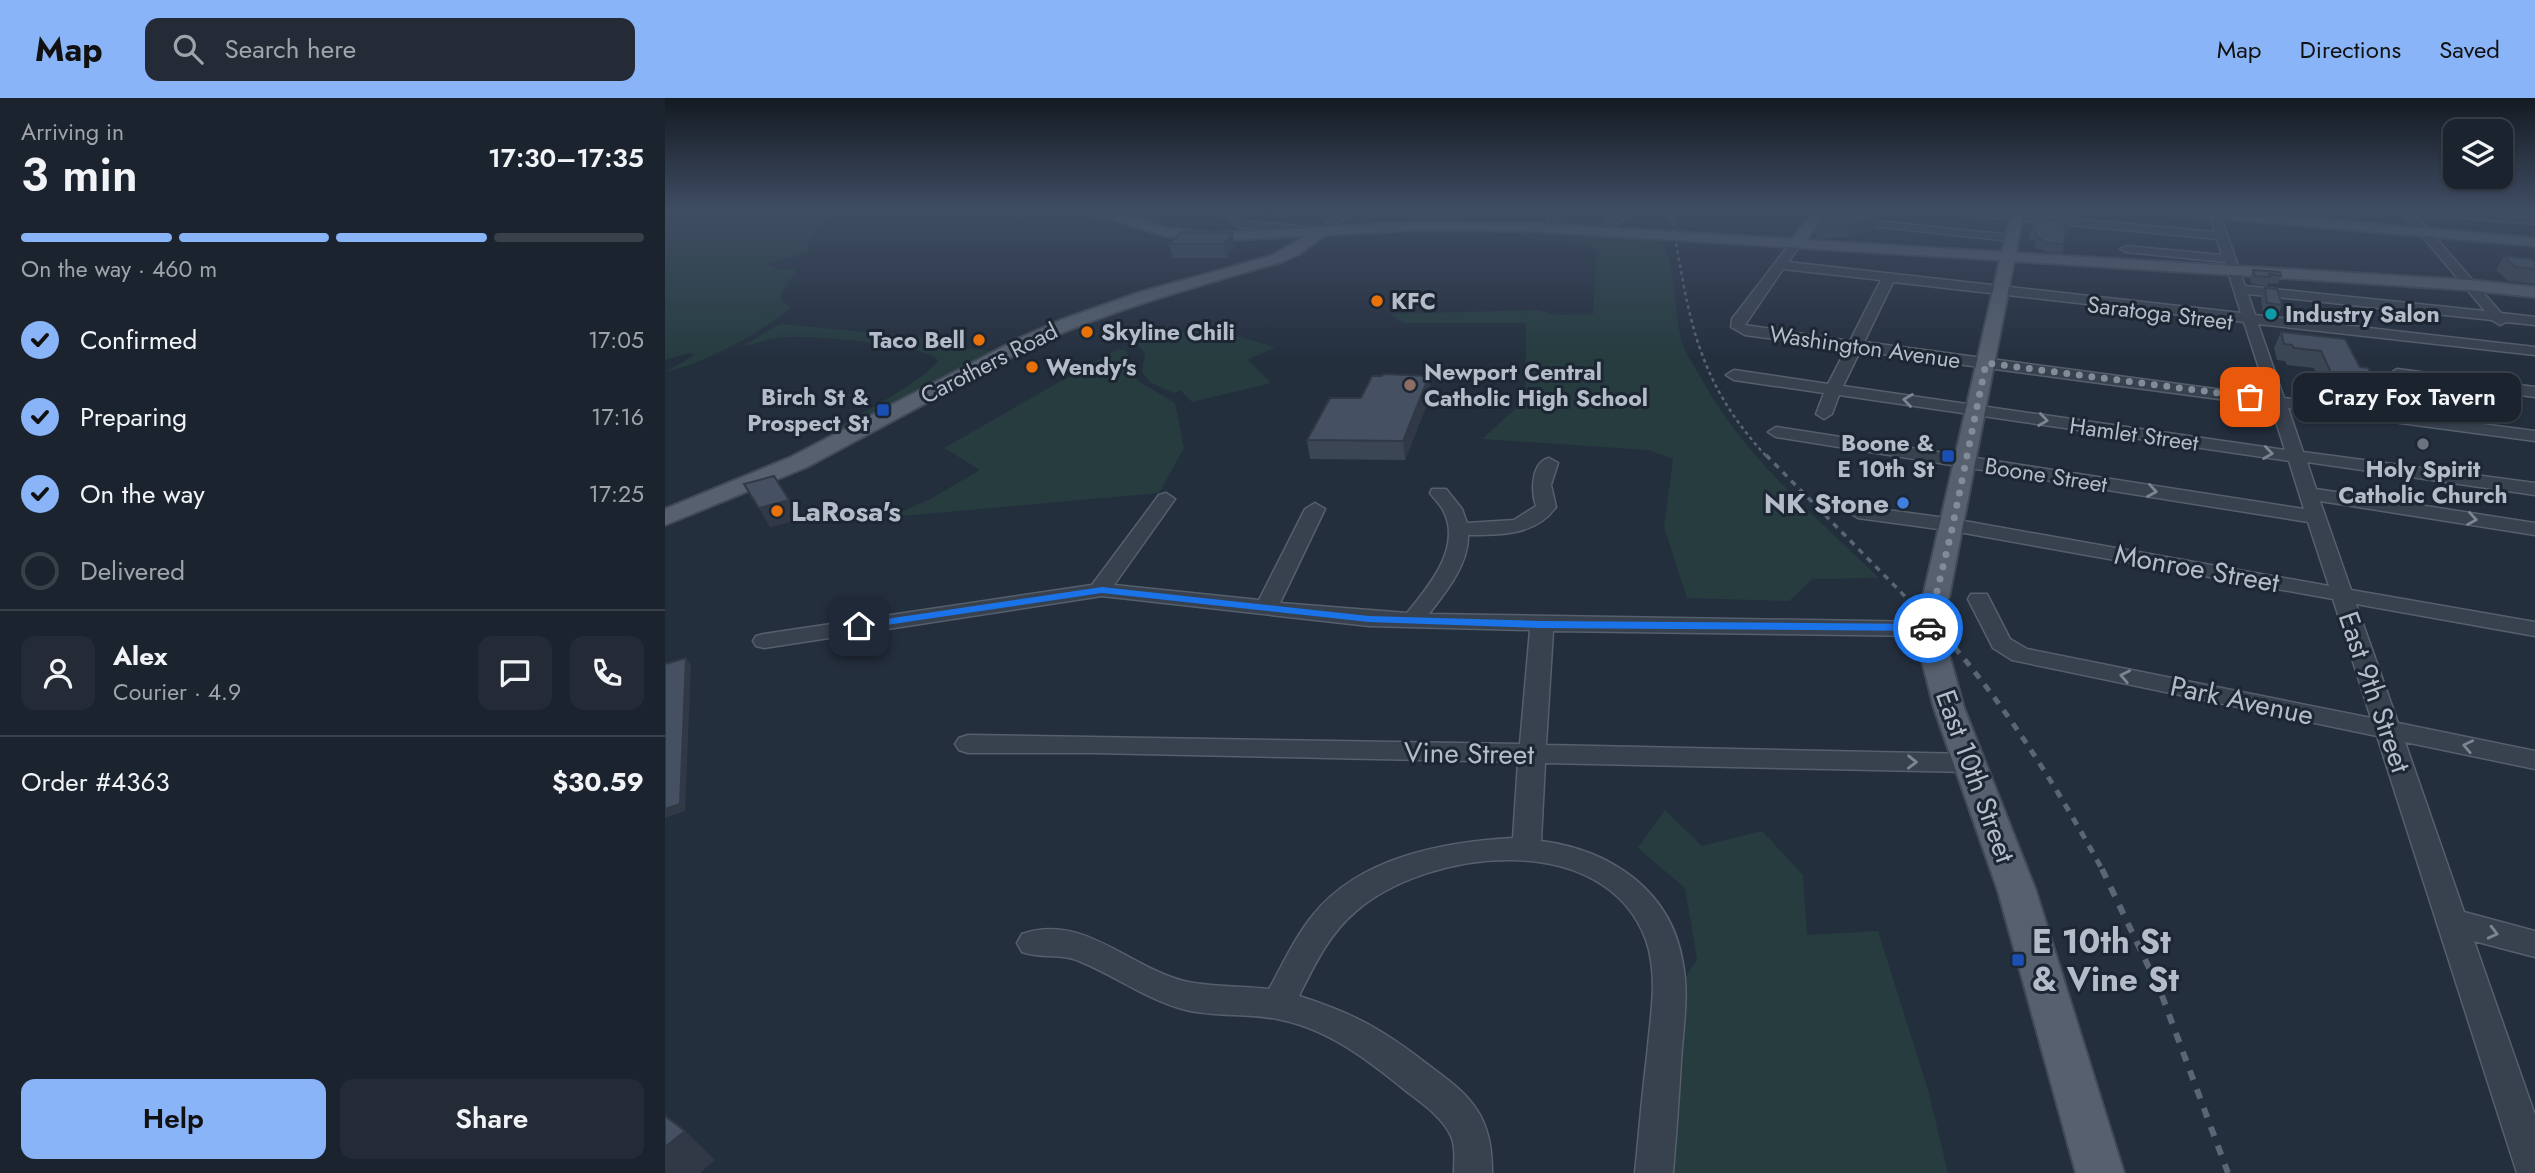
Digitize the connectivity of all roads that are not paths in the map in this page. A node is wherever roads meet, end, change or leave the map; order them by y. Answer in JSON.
{"nodes":[{"id":1,"x":1275,"y":259,"type":"edge"},
{"id":2,"x":1784,"y":259,"type":"edge"},
{"id":3,"x":2006,"y":259,"type":"edge"},
{"id":4,"x":2086,"y":259,"type":"edge"},
{"id":5,"x":2193,"y":259,"type":"edge"},
{"id":6,"x":2230,"y":259,"type":"edge"},
{"id":7,"x":2448,"y":259,"type":"edge"},
{"id":8,"x":1780,"y":265,"type":"junction"},
{"id":9,"x":2232,"y":265,"type":"junction"},
{"id":10,"x":1887,"y":280,"type":"junction"},
{"id":11,"x":2469,"y":285,"type":"junction"},
{"id":12,"x":2241,"y":289,"type":"junction"},
{"id":13,"x":1999,"y":292,"type":"junction"},
{"id":14,"x":2535,"y":292,"type":"edge"},
{"id":15,"x":2497,"y":317,"type":"junction"},
{"id":16,"x":2250,"y":321,"type":"junction"},
{"id":17,"x":2535,"y":321,"type":"edge"},
{"id":18,"x":1855,"y":345,"type":"junction"},
{"id":19,"x":2531,"y":355,"type":"edge"},
{"id":20,"x":1986,"y":363,"type":"junction"},
{"id":21,"x":2397,"y":374,"type":"dead end"},
{"id":22,"x":1734,"y":375,"type":"dead end"},
{"id":23,"x":1833,"y":390,"type":"junction"},
{"id":24,"x":2535,"y":391,"type":"edge"},
{"id":25,"x":2277,"y":401,"type":"junction"},
{"id":26,"x":1975,"y":410,"type":"junction"},
{"id":27,"x":1824,"y":414,"type":"dead end"},
{"id":28,"x":1776,"y":432,"type":"dead end"},
{"id":29,"x":2535,"y":436,"type":"edge"},
{"id":30,"x":2296,"y":457,"type":"junction"},
{"id":31,"x":1964,"y":462,"type":"junction"},
{"id":32,"x":1549,"y":463,"type":"dead end"},
{"id":33,"x":2535,"y":489,"type":"edge"},
{"id":34,"x":1439,"y":493,"type":"dead end"},
{"id":35,"x":2308,"y":493,"type":"junction"},
{"id":36,"x":1166,"y":499,"type":"dead end"},
{"id":37,"x":1315,"y":509,"type":"dead end"},
{"id":38,"x":1858,"y":512,"type":"dead end"},
{"id":39,"x":2316,"y":517,"type":"junction"},
{"id":40,"x":665,"y":518,"type":"edge"},
{"id":41,"x":1953,"y":525,"type":"junction"},
{"id":42,"x":1458,"y":529,"type":"junction"},
{"id":43,"x":2535,"y":529,"type":"edge"},
{"id":44,"x":1099,"y":590,"type":"junction"},
{"id":45,"x":2342,"y":594,"type":"junction"},
{"id":46,"x":1979,"y":598,"type":"dead end"},
{"id":47,"x":1266,"y":608,"type":"junction"},
{"id":48,"x":1413,"y":620,"type":"junction"},
{"id":49,"x":1542,"y":624,"type":"junction"},
{"id":50,"x":1927,"y":629,"type":"junction"},
{"id":51,"x":2535,"y":629,"type":"edge"},
{"id":52,"x":764,"y":641,"type":"dead end"},
{"id":53,"x":2387,"y":730,"type":"junction"},
{"id":54,"x":968,"y":744,"type":"dead end"},
{"id":55,"x":1533,"y":754,"type":"junction"},
{"id":56,"x":2535,"y":760,"type":"edge"},
{"id":57,"x":1970,"y":763,"type":"junction"},
{"id":58,"x":1526,"y":850,"type":"junction"},
{"id":59,"x":2452,"y":922,"type":"junction"},
{"id":60,"x":1033,"y":943,"type":"dead end"},
{"id":61,"x":2535,"y":944,"type":"edge"},
{"id":62,"x":1278,"y":1004,"type":"junction"},
{"id":63,"x":2535,"y":1170,"type":"edge"},
{"id":64,"x":1473,"y":1173,"type":"edge"},
{"id":65,"x":1654,"y":1173,"type":"edge"},
{"id":66,"x":2100,"y":1173,"type":"edge"}],
"edges":[{"from":1,"to":40,"type":"main road","name":"Carothers Road"},
{"from":2,"to":8,"type":"street"},
{"from":3,"to":13,"type":"main road"},
{"from":4,"to":9,"type":"main road"},
{"from":5,"to":9,"type":"street"},
{"from":6,"to":9,"type":"street","name":"East 9th Street"},
{"from":7,"to":11,"type":"street"},
{"from":8,"to":10,"type":"street","name":"Saratoga Street"},
{"from":8,"to":18,"type":"street","name":"Washington Avenue"},
{"from":9,"to":11,"type":"main road"},
{"from":9,"to":12,"type":"street","name":"East 9th Street"},
{"from":10,"to":13,"type":"street","name":"Saratoga Street"},
{"from":10,"to":18,"type":"street"},
{"from":11,"to":14,"type":"main road"},
{"from":11,"to":15,"type":"street"},
{"from":12,"to":15,"type":"street"},
{"from":12,"to":16,"type":"street","name":"East 9th Street"},
{"from":13,"to":16,"type":"street","name":"Saratoga Street"},
{"from":13,"to":20,"type":"main road"},
{"from":15,"to":17,"type":"street"},
{"from":15,"to":19,"type":"street"},
{"from":16,"to":19,"type":"street","name":"Saratoga Street"},
{"from":16,"to":25,"type":"street","name":"East 9th Street"},
{"from":18,"to":20,"type":"street","name":"Washington Avenue"},
{"from":18,"to":23,"type":"street"},
{"from":20,"to":25,"type":"street","name":"Washington Avenue"},
{"from":20,"to":26,"type":"main road"},
{"from":21,"to":24,"type":"street"},
{"from":22,"to":23,"type":"street","name":"Hamlet Street"},
{"from":26,"to":23,"type":"street","name":"Hamlet Street","one_way":true},
{"from":23,"to":27,"type":"street"},
{"from":25,"to":29,"type":"street","name":"Washington Avenue"},
{"from":25,"to":30,"type":"street","name":"East 9th Street"},
{"from":26,"to":30,"type":"street","name":"Hamlet Street","one_way":true},
{"from":26,"to":31,"type":"main road"},
{"from":28,"to":31,"type":"street","name":"Boone Street"},
{"from":30,"to":33,"type":"street","name":"Hamlet Street"},
{"from":30,"to":35,"type":"street","name":"East 9th Street"},
{"from":31,"to":39,"type":"street","name":"Boone Street","one_way":true},
{"from":31,"to":41,"type":"main road"},
{"from":32,"to":42,"type":"street"},
{"from":34,"to":42,"type":"street"},
{"from":35,"to":39,"type":"street","name":"East 9th Street"},
{"from":35,"to":43,"type":"street","one_way":true},
{"from":36,"to":44,"type":"street"},
{"from":37,"to":47,"type":"street"},
{"from":38,"to":41,"type":"street","name":"Monroe Street"},
{"from":39,"to":45,"type":"street","name":"East 9th Street"},
{"from":41,"to":45,"type":"street","name":"Monroe Street"},
{"from":41,"to":50,"type":"main road","bridge":true},
{"from":42,"to":48,"type":"street"},
{"from":44,"to":47,"type":"street"},
{"from":44,"to":52,"type":"street"},
{"from":45,"to":51,"type":"street","name":"Monroe Street"},
{"from":45,"to":53,"type":"street","name":"East 9th Street"},
{"from":53,"to":46,"type":"street","name":"Park Avenue","one_way":true},
{"from":47,"to":48,"type":"street"},
{"from":48,"to":49,"type":"street"},
{"from":49,"to":50,"type":"street"},
{"from":49,"to":55,"type":"street"},
{"from":50,"to":57,"type":"main road","name":"East 10th Street"},
{"from":56,"to":53,"type":"street","name":"Park Avenue","one_way":true},
{"from":53,"to":59,"type":"street","name":"East 9th Street"},
{"from":54,"to":55,"type":"street","name":"Vine Street"},
{"from":55,"to":57,"type":"street","name":"Vine Street","one_way":true},
{"from":55,"to":58,"type":"street"},
{"from":57,"to":66,"type":"main road","name":"East 10th Street"},
{"from":58,"to":62,"type":"street"},
{"from":58,"to":65,"type":"street"},
{"from":59,"to":61,"type":"street","one_way":true},
{"from":59,"to":63,"type":"street","name":"East 9th Street"},
{"from":60,"to":62,"type":"street"},
{"from":62,"to":64,"type":"street"}]}
